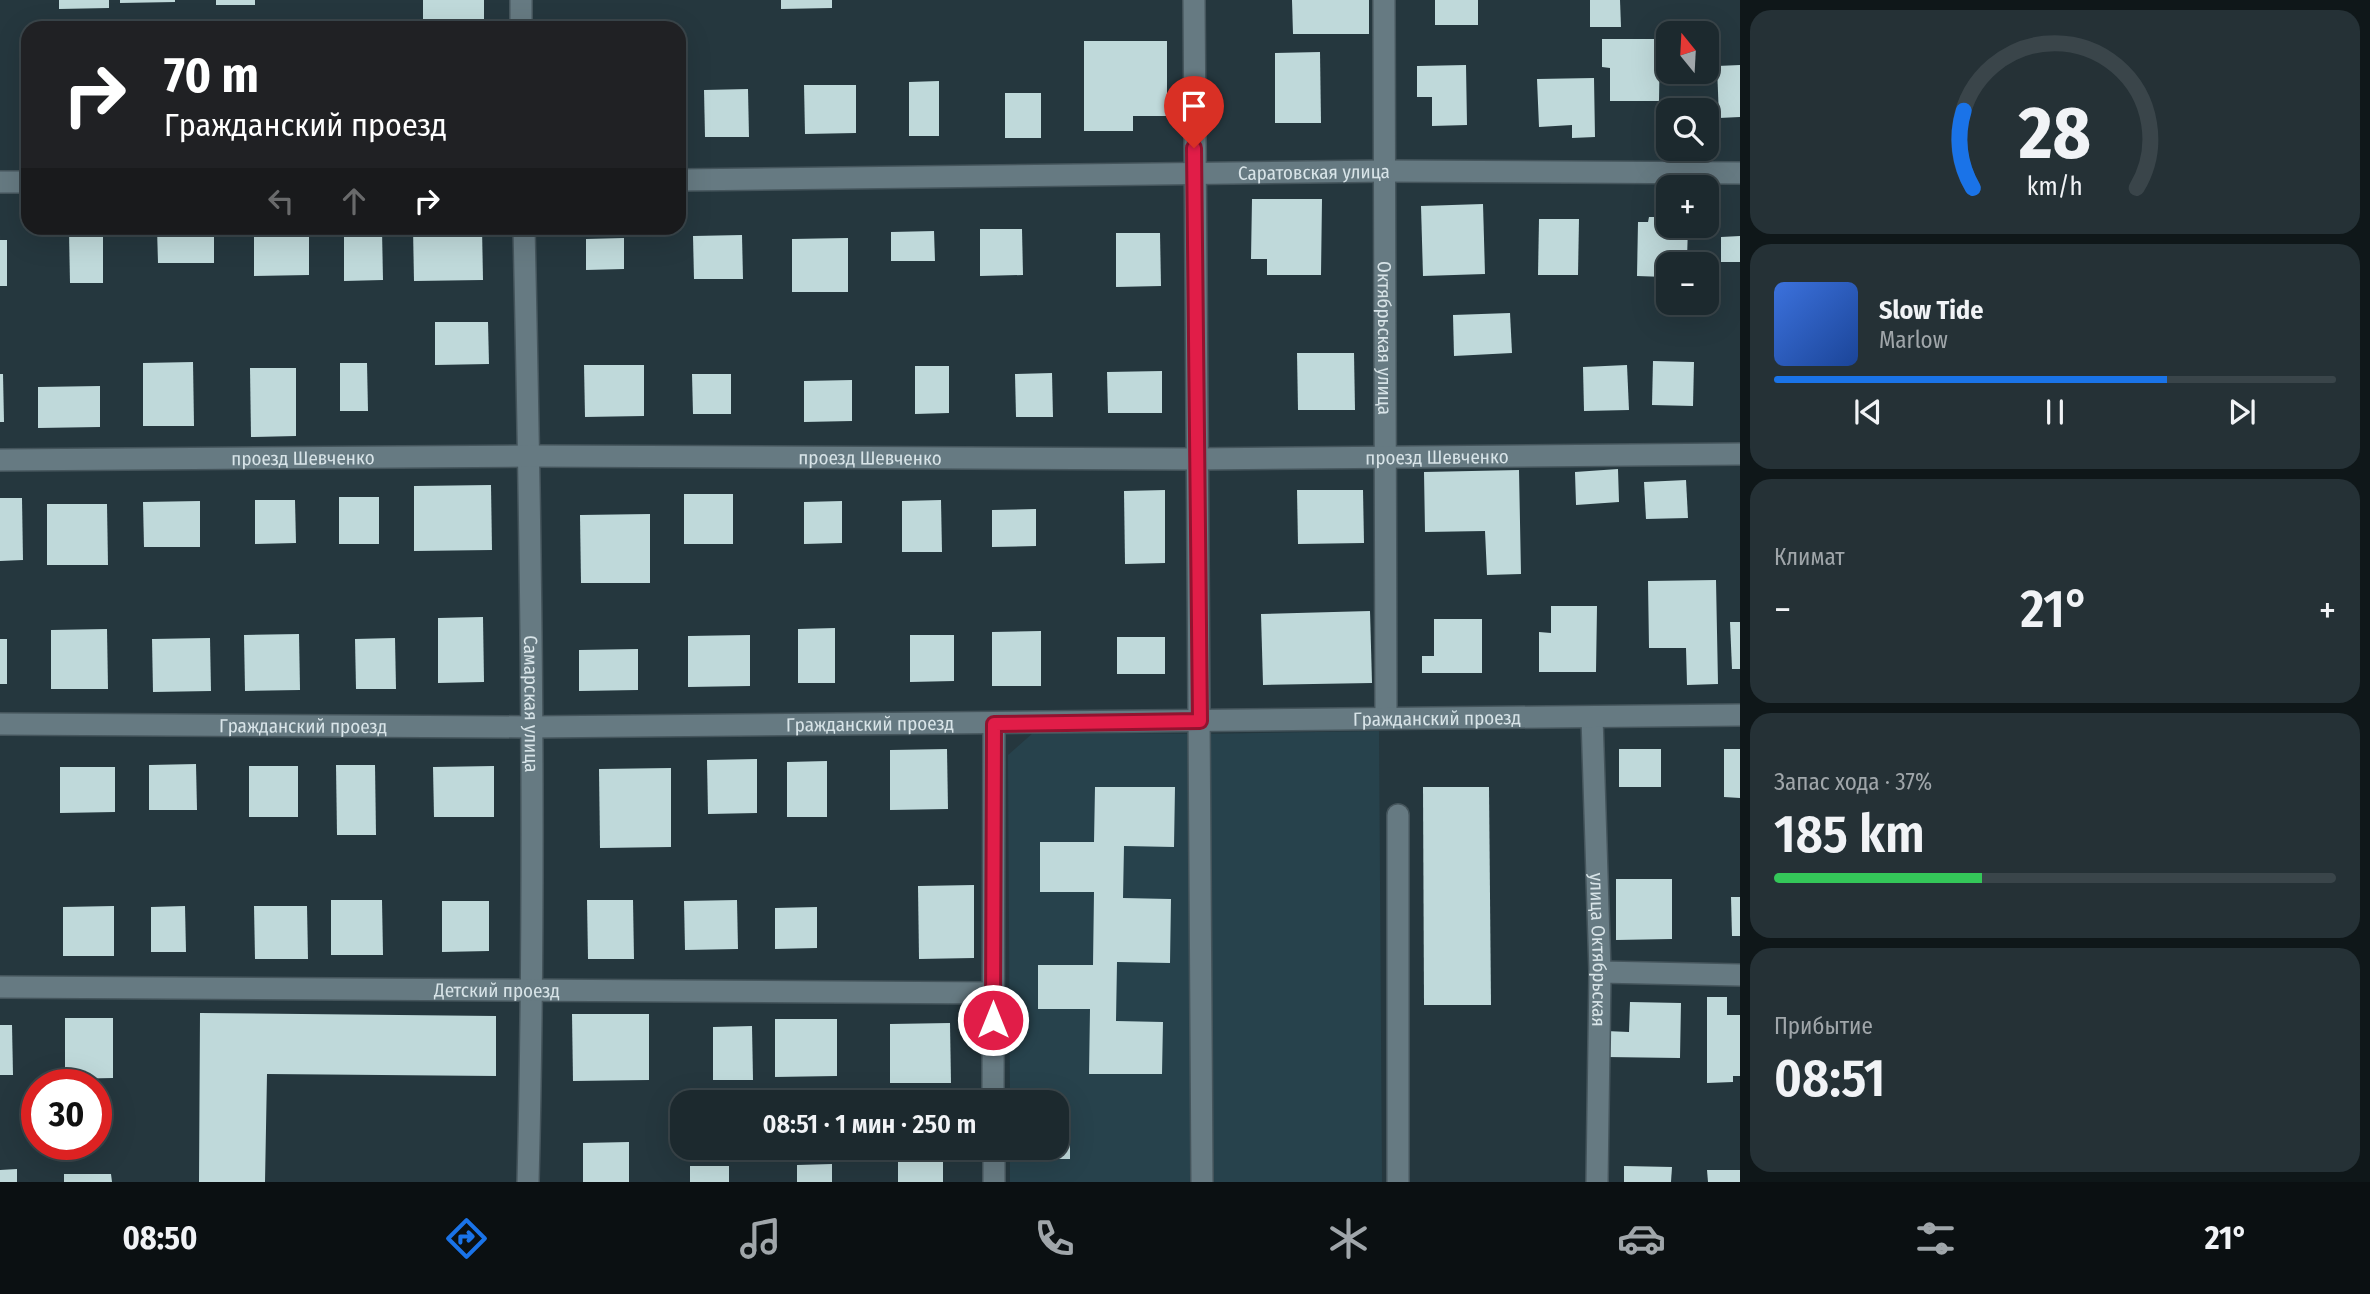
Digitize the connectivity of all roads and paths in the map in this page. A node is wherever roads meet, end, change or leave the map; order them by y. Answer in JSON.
{"nodes":[{"id":1,"x":521,"y":0,"type":"edge"},
{"id":2,"x":1194,"y":0,"type":"edge"},
{"id":3,"x":1384,"y":0,"type":"edge"},
{"id":4,"x":522,"y":21,"type":"edge"},
{"id":5,"x":1384,"y":171,"type":"junction"},
{"id":6,"x":1195,"y":173,"type":"junction"},
{"id":7,"x":1740,"y":173,"type":"edge"},
{"id":8,"x":686,"y":180,"type":"edge"},
{"id":9,"x":0,"y":182,"type":"edge"},
{"id":10,"x":21,"y":182,"type":"edge"},
{"id":11,"x":524,"y":235,"type":"edge"},
{"id":12,"x":1740,"y":454,"type":"edge"},
{"id":13,"x":529,"y":456,"type":"junction"},
{"id":14,"x":1384,"y":457,"type":"junction"},
{"id":15,"x":1196,"y":458,"type":"junction"},
{"id":16,"x":0,"y":460,"type":"edge"},
{"id":17,"x":1740,"y":715,"type":"edge"},
{"id":18,"x":1386,"y":717,"type":"junction"},
{"id":19,"x":1592,"y":717,"type":"junction"},
{"id":20,"x":1200,"y":721,"type":"junction"},
{"id":21,"x":0,"y":724,"type":"edge"},
{"id":22,"x":994,"y":724,"type":"junction"},
{"id":23,"x":531,"y":727,"type":"junction"},
{"id":24,"x":1398,"y":815,"type":"dead end"},
{"id":25,"x":1600,"y":972,"type":"junction"},
{"id":26,"x":1740,"y":975,"type":"edge"},
{"id":27,"x":0,"y":987,"type":"edge"},
{"id":28,"x":533,"y":989,"type":"junction"},
{"id":29,"x":993,"y":993,"type":"junction"},
{"id":30,"x":993,"y":1090,"type":"edge"},
{"id":31,"x":993,"y":1160,"type":"edge"},
{"id":32,"x":528,"y":1182,"type":"edge"},
{"id":33,"x":994,"y":1182,"type":"edge"},
{"id":34,"x":1202,"y":1182,"type":"edge"},
{"id":35,"x":1398,"y":1182,"type":"edge"},
{"id":36,"x":1597,"y":1182,"type":"edge"}],
"edges":[{"from":1,"to":4,"type":"street"},
{"from":2,"to":6,"type":"street"},
{"from":3,"to":5,"type":"street","name":"Октябрьская улица"},
{"from":5,"to":6,"type":"street","name":"Саратовская улица"},
{"from":5,"to":7,"type":"street","name":"Саратовская улица"},
{"from":5,"to":14,"type":"street","name":"Октябрьская улица"},
{"from":6,"to":8,"type":"street","name":"Саратовская улица"},
{"from":6,"to":15,"type":"street"},
{"from":9,"to":10,"type":"street"},
{"from":11,"to":13,"type":"street","name":"Самарская улица"},
{"from":12,"to":14,"type":"street","name":"проезд Шевченко"},
{"from":13,"to":15,"type":"street","name":"проезд Шевченко"},
{"from":13,"to":16,"type":"street","name":"проезд Шевченко"},
{"from":13,"to":23,"type":"street","name":"Самарская улица"},
{"from":14,"to":15,"type":"street","name":"проезд Шевченко"},
{"from":14,"to":18,"type":"street","name":"Октябрьская улица"},
{"from":15,"to":20,"type":"street"},
{"from":17,"to":19,"type":"street","name":"Гражданский проезд"},
{"from":18,"to":19,"type":"street","name":"Гражданский проезд"},
{"from":18,"to":20,"type":"street","name":"Гражданский проезд"},
{"from":19,"to":25,"type":"street","name":"улица Октябрьская"},
{"from":20,"to":22,"type":"street","name":"Гражданский проезд"},
{"from":20,"to":34,"type":"street"},
{"from":21,"to":23,"type":"street","name":"Гражданский проезд"},
{"from":22,"to":23,"type":"street","name":"Гражданский проезд"},
{"from":22,"to":29,"type":"street"},
{"from":23,"to":28,"type":"street","name":"Самарская улица"},
{"from":24,"to":35,"type":"street"},
{"from":25,"to":26,"type":"street"},
{"from":25,"to":36,"type":"street","name":"улица Октябрьская"},
{"from":27,"to":28,"type":"street","name":"Детский проезд"},
{"from":28,"to":29,"type":"street","name":"Детский проезд"},
{"from":28,"to":32,"type":"street","name":"Самарская улица"},
{"from":29,"to":30,"type":"street"},
{"from":31,"to":33,"type":"street"}]}
